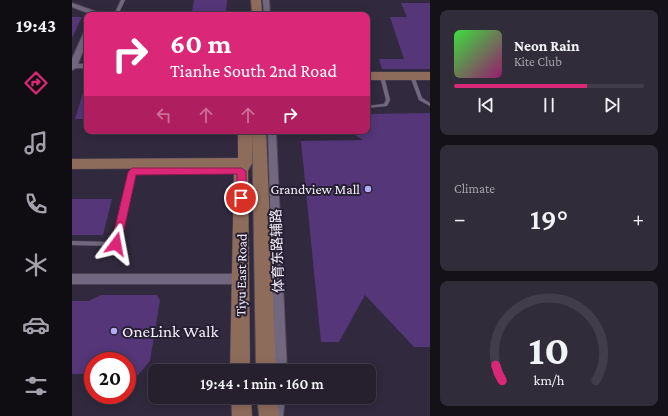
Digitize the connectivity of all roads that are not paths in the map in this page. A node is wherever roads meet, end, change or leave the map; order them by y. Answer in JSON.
{"nodes":[{"id":1,"x":123,"y":0,"type":"edge"},
{"id":2,"x":256,"y":0,"type":"edge"},
{"id":3,"x":266,"y":0,"type":"edge"},
{"id":4,"x":72,"y":5,"type":"edge"},
{"id":5,"x":92,"y":12,"type":"edge"},
{"id":6,"x":117,"y":12,"type":"edge"},
{"id":7,"x":257,"y":12,"type":"edge"},
{"id":8,"x":267,"y":12,"type":"edge"},
{"id":9,"x":84,"y":38,"type":"edge"},
{"id":10,"x":74,"y":57,"type":"edge"},
{"id":11,"x":84,"y":66,"type":"edge"},
{"id":12,"x":72,"y":67,"type":"edge"},
{"id":13,"x":430,"y":76,"type":"edge"},
{"id":14,"x":370,"y":77,"type":"edge"},
{"id":15,"x":383,"y":79,"type":"junction"},
{"id":16,"x":413,"y":79,"type":"junction"},
{"id":17,"x":370,"y":81,"type":"edge"},
{"id":18,"x":430,"y":82,"type":"edge"},
{"id":19,"x":430,"y":105,"type":"edge"},
{"id":20,"x":370,"y":107,"type":"edge"},
{"id":21,"x":245,"y":134,"type":"edge"},
{"id":22,"x":259,"y":134,"type":"edge"},
{"id":23,"x":272,"y":134,"type":"edge"},
{"id":24,"x":72,"y":164,"type":"edge"},
{"id":25,"x":243,"y":167,"type":"junction"},
{"id":26,"x":133,"y":168,"type":"junction"},
{"id":27,"x":72,"y":172,"type":"edge"},
{"id":28,"x":72,"y":243,"type":"edge"},
{"id":29,"x":72,"y":279,"type":"edge"},
{"id":30,"x":240,"y":279,"type":"junction"},
{"id":31,"x":240,"y":364,"type":"edge"},
{"id":32,"x":266,"y":364,"type":"edge"},
{"id":33,"x":281,"y":364,"type":"edge"},
{"id":34,"x":241,"y":404,"type":"edge"},
{"id":35,"x":268,"y":404,"type":"edge"},
{"id":36,"x":277,"y":404,"type":"edge"},
{"id":37,"x":242,"y":416,"type":"edge"},
{"id":38,"x":269,"y":416,"type":"edge"},
{"id":39,"x":276,"y":416,"type":"edge"}],
"edges":[{"from":1,"to":6,"type":"lane"},
{"from":2,"to":7,"type":"main road"},
{"from":3,"to":8,"type":"street"},
{"from":4,"to":5,"type":"street"},
{"from":9,"to":10,"type":"street"},
{"from":10,"to":12,"type":"street"},
{"from":11,"to":12,"type":"street"},
{"from":13,"to":16,"type":"main road"},
{"from":14,"to":15,"type":"main road"},
{"from":15,"to":16,"type":"main road"},
{"from":15,"to":17,"type":"main road"},
{"from":15,"to":20,"type":"lane"},
{"from":16,"to":18,"type":"main road"},
{"from":16,"to":19,"type":"lane"},
{"from":21,"to":25,"type":"main road","name":"Tiyu East Road"},
{"from":22,"to":32,"type":"main road","name":"Tiyu East Road"},
{"from":23,"to":33,"type":"street","name":"体育东路辅路"},
{"from":24,"to":26,"type":"main road"},
{"from":25,"to":26,"type":"main road"},
{"from":25,"to":30,"type":"main road","name":"Tiyu East Road"},
{"from":26,"to":27,"type":"main road"},
{"from":26,"to":28,"type":"lane"},
{"from":29,"to":30,"type":"street"},
{"from":30,"to":31,"type":"main road","name":"Tiyu East Road"},
{"from":34,"to":37,"type":"main road"},
{"from":35,"to":38,"type":"main road"},
{"from":36,"to":39,"type":"street"}]}
